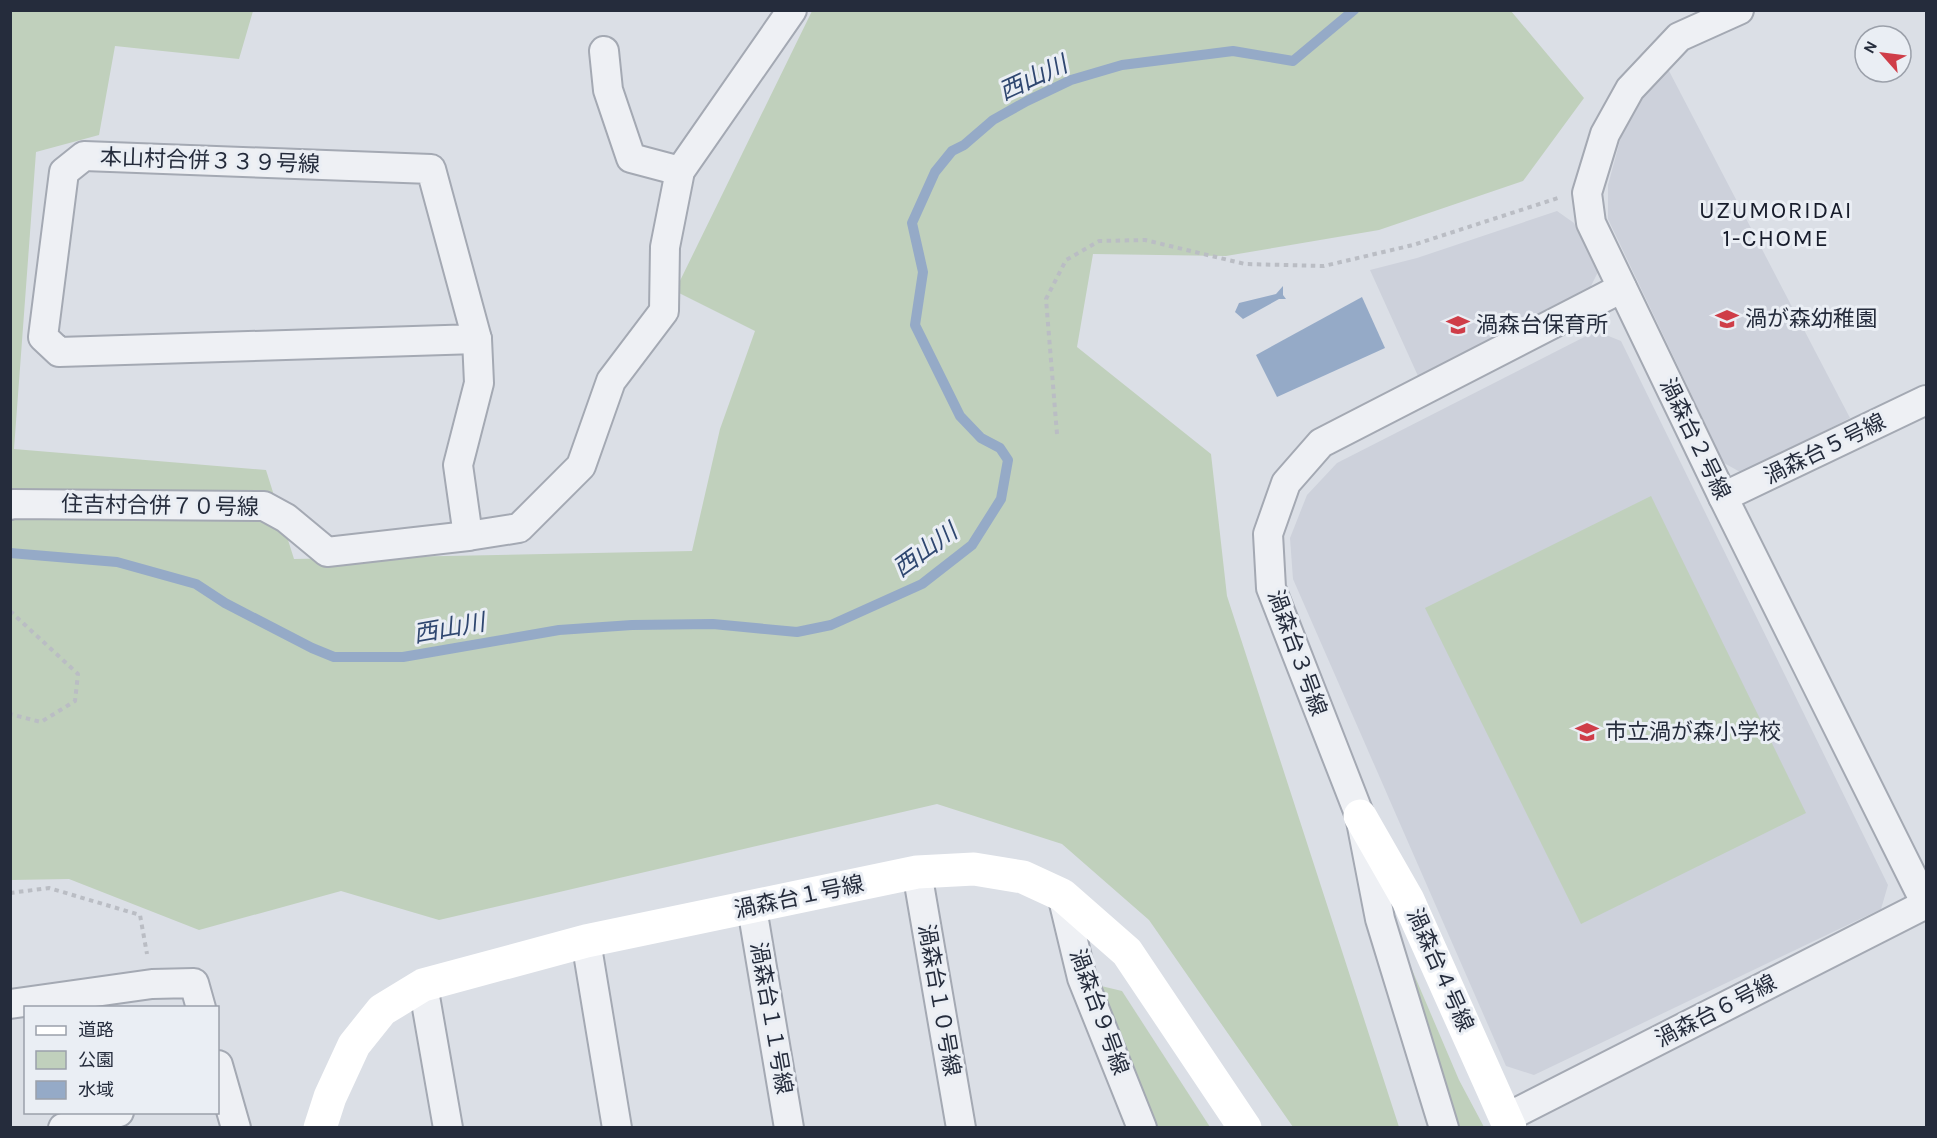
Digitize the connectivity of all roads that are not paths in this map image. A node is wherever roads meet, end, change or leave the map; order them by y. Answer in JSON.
{"nodes":[{"id":1,"x":792,"y":10,"type":"edge"},
{"id":2,"x":1739,"y":10,"type":"edge"},
{"id":3,"x":604,"y":51,"type":"dead end"},
{"id":4,"x":680,"y":171,"type":"junction"},
{"id":5,"x":1623,"y":288,"type":"junction"},
{"id":6,"x":477,"y":339,"type":"junction"},
{"id":7,"x":1926,"y":400,"type":"edge"},
{"id":8,"x":1723,"y":497,"type":"junction"},
{"id":9,"x":10,"y":506,"type":"edge"},
{"id":10,"x":468,"y":536,"type":"junction"},
{"id":11,"x":1360,"y":816,"type":"junction"},
{"id":12,"x":917,"y":872,"type":"junction"},
{"id":13,"x":1062,"y":895,"type":"junction"},
{"id":14,"x":1926,"y":904,"type":"edge"},
{"id":15,"x":752,"y":908,"type":"junction"},
{"id":16,"x":586,"y":941,"type":"junction"},
{"id":17,"x":423,"y":985,"type":"junction"},
{"id":18,"x":10,"y":1004,"type":"edge"},
{"id":19,"x":200,"y":1006,"type":"edge"},
{"id":20,"x":219,"y":1079,"type":"edge"},
{"id":21,"x":116,"y":1114,"type":"edge"},
{"id":22,"x":1508,"y":1123,"type":"edge"},
{"id":23,"x":63,"y":1128,"type":"edge"},
{"id":24,"x":236,"y":1128,"type":"edge"},
{"id":25,"x":320,"y":1128,"type":"edge"},
{"id":26,"x":448,"y":1128,"type":"edge"},
{"id":27,"x":617,"y":1128,"type":"edge"},
{"id":28,"x":789,"y":1128,"type":"edge"},
{"id":29,"x":961,"y":1128,"type":"edge"},
{"id":30,"x":1142,"y":1128,"type":"edge"},
{"id":31,"x":1245,"y":1128,"type":"edge"},
{"id":32,"x":1444,"y":1128,"type":"edge"}],
"edges":[{"from":1,"to":4,"type":"street","name":"住吉村合併７０号線"},
{"from":2,"to":5,"type":"street","name":"渦森台２号線"},
{"from":3,"to":4,"type":"street"},
{"from":4,"to":10,"type":"street","name":"住吉村合併７０号線"},
{"from":5,"to":8,"type":"street","name":"渦森台２号線"},
{"from":5,"to":11,"type":"street","name":"渦森台３号線"},
{"from":6,"to":6,"type":"street","name":"本山村合併３３９号線"},
{"from":6,"to":10,"type":"street","name":"本山村合併３３９号線"},
{"from":7,"to":8,"type":"street","name":"渦森台５号線"},
{"from":8,"to":14,"type":"street","name":"渦森台２号線"},
{"from":9,"to":10,"type":"street","name":"住吉村合併７０号線"},
{"from":11,"to":22,"type":"street","name":"渦森台４号線"},
{"from":11,"to":32,"type":"street","name":"渦森台３号線"},
{"from":12,"to":13,"type":"street","name":"渦森台１号線"},
{"from":12,"to":15,"type":"street","name":"渦森台１号線"},
{"from":12,"to":29,"type":"street","name":"渦森台１０号線"},
{"from":13,"to":30,"type":"street","name":"渦森台９号線"},
{"from":13,"to":31,"type":"street","name":"渦森台１号線"},
{"from":14,"to":22,"type":"street","name":"渦森台６号線"},
{"from":15,"to":16,"type":"street","name":"渦森台１号線"},
{"from":15,"to":28,"type":"street","name":"渦森台１１号線"},
{"from":16,"to":17,"type":"street","name":"渦森台１号線"},
{"from":16,"to":27,"type":"street"},
{"from":17,"to":25,"type":"street","name":"渦森台１号線"},
{"from":17,"to":26,"type":"street"},
{"from":18,"to":19,"type":"street"},
{"from":20,"to":24,"type":"street"},
{"from":21,"to":23,"type":"street"}]}
